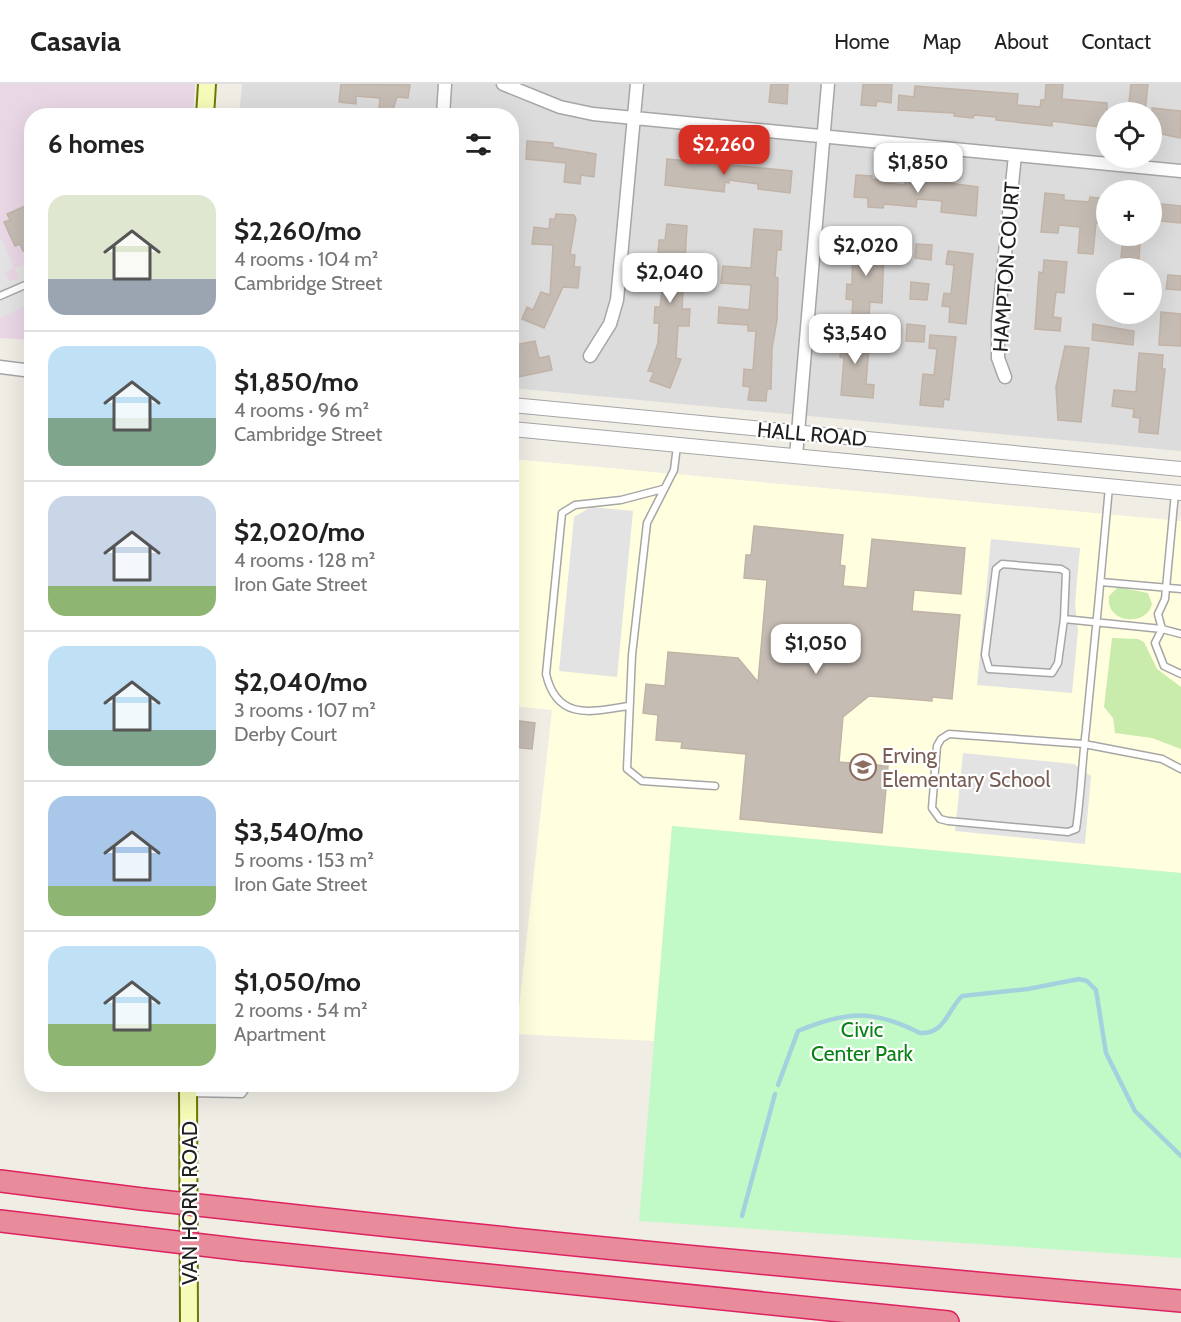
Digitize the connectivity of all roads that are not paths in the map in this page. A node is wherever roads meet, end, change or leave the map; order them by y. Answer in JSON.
{"nodes":[{"id":1,"x":207,"y":84,"type":"edge"},
{"id":2,"x":445,"y":84,"type":"edge"},
{"id":3,"x":503,"y":84,"type":"edge"},
{"id":4,"x":637,"y":84,"type":"edge"},
{"id":5,"x":828,"y":84,"type":"edge"},
{"id":6,"x":206,"y":108,"type":"edge"},
{"id":7,"x":444,"y":108,"type":"edge"},
{"id":8,"x":634,"y":119,"type":"junction"},
{"id":9,"x":823,"y":137,"type":"junction"},
{"id":10,"x":1015,"y":155,"type":"junction"},
{"id":11,"x":1181,"y":171,"type":"edge"},
{"id":12,"x":24,"y":286,"type":"edge"},
{"id":13,"x":0,"y":296,"type":"edge"},
{"id":14,"x":590,"y":356,"type":"dead end"},
{"id":15,"x":0,"y":367,"type":"edge"},
{"id":16,"x":24,"y":370,"type":"edge"},
{"id":17,"x":1005,"y":377,"type":"dead end"},
{"id":18,"x":519,"y":406,"type":"edge"},
{"id":19,"x":679,"y":421,"type":"junction"},
{"id":20,"x":519,"y":430,"type":"edge"},
{"id":21,"x":798,"y":433,"type":"junction"},
{"id":22,"x":677,"y":445,"type":"junction"},
{"id":23,"x":796,"y":456,"type":"junction"},
{"id":24,"x":1112,"y":462,"type":"junction"},
{"id":25,"x":1181,"y":469,"type":"edge"},
{"id":26,"x":1109,"y":486,"type":"junction"},
{"id":27,"x":663,"y":489,"type":"junction"},
{"id":28,"x":1178,"y":493,"type":"edge"},
{"id":29,"x":1101,"y":582,"type":"junction"},
{"id":30,"x":1166,"y":587,"type":"junction"},
{"id":31,"x":1181,"y":589,"type":"edge"},
{"id":32,"x":1064,"y":619,"type":"junction"},
{"id":33,"x":1097,"y":622,"type":"junction"},
{"id":34,"x":1162,"y":629,"type":"junction"},
{"id":35,"x":1181,"y":634,"type":"edge"},
{"id":36,"x":1181,"y":674,"type":"edge"},
{"id":37,"x":628,"y":706,"type":"junction"},
{"id":38,"x":1084,"y":744,"type":"junction"},
{"id":39,"x":1181,"y":769,"type":"edge"},
{"id":40,"x":715,"y":786,"type":"dead end"},
{"id":41,"x":188,"y":1092,"type":"edge"},
{"id":42,"x":220,"y":1092,"type":"edge"},
{"id":43,"x":243,"y":1092,"type":"edge"},
{"id":44,"x":0,"y":1181,"type":"edge"},
{"id":45,"x":0,"y":1221,"type":"edge"},
{"id":46,"x":1181,"y":1301,"type":"edge"},
{"id":47,"x":189,"y":1322,"type":"edge"},
{"id":48,"x":948,"y":1322,"type":"edge"}],
"edges":[{"from":1,"to":6,"type":"main road"},
{"from":2,"to":7,"type":"street"},
{"from":3,"to":8,"type":"street"},
{"from":4,"to":8,"type":"street"},
{"from":5,"to":9,"type":"street"},
{"from":8,"to":9,"type":"street"},
{"from":8,"to":14,"type":"street"},
{"from":9,"to":10,"type":"street"},
{"from":9,"to":21,"type":"street"},
{"from":10,"to":11,"type":"street"},
{"from":10,"to":17,"type":"street","name":"HAMPTON COURT"},
{"from":12,"to":13,"type":"lane"},
{"from":15,"to":16,"type":"street"},
{"from":18,"to":19,"type":"street","name":"HALL ROAD"},
{"from":19,"to":21,"type":"street","name":"HALL ROAD"},
{"from":19,"to":22,"type":"street"},
{"from":20,"to":22,"type":"street","name":"HALL ROAD"},
{"from":21,"to":23,"type":"street"},
{"from":21,"to":24,"type":"street","name":"HALL ROAD"},
{"from":22,"to":23,"type":"street","name":"HALL ROAD"},
{"from":22,"to":27,"type":"lane"},
{"from":23,"to":26,"type":"street","name":"HALL ROAD"},
{"from":24,"to":25,"type":"street","name":"HALL ROAD"},
{"from":24,"to":26,"type":"street"},
{"from":26,"to":28,"type":"street","name":"HALL ROAD"},
{"from":26,"to":29,"type":"lane"},
{"from":27,"to":37,"type":"lane"},
{"from":27,"to":37,"type":"lane"},
{"from":28,"to":30,"type":"lane"},
{"from":29,"to":30,"type":"lane"},
{"from":29,"to":33,"type":"lane"},
{"from":30,"to":31,"type":"lane"},
{"from":30,"to":34,"type":"lane"},
{"from":32,"to":32,"type":"lane"},
{"from":32,"to":33,"type":"lane"},
{"from":33,"to":34,"type":"lane"},
{"from":33,"to":38,"type":"lane"},
{"from":34,"to":35,"type":"lane"},
{"from":34,"to":36,"type":"lane"},
{"from":37,"to":40,"type":"lane"},
{"from":38,"to":38,"type":"lane"},
{"from":38,"to":39,"type":"lane"},
{"from":41,"to":47,"type":"main road","name":"VAN HORN ROAD"},
{"from":42,"to":43,"type":"lane"},
{"from":44,"to":46,"type":"highway","bridge":true},
{"from":45,"to":48,"type":"highway","bridge":true}]}
